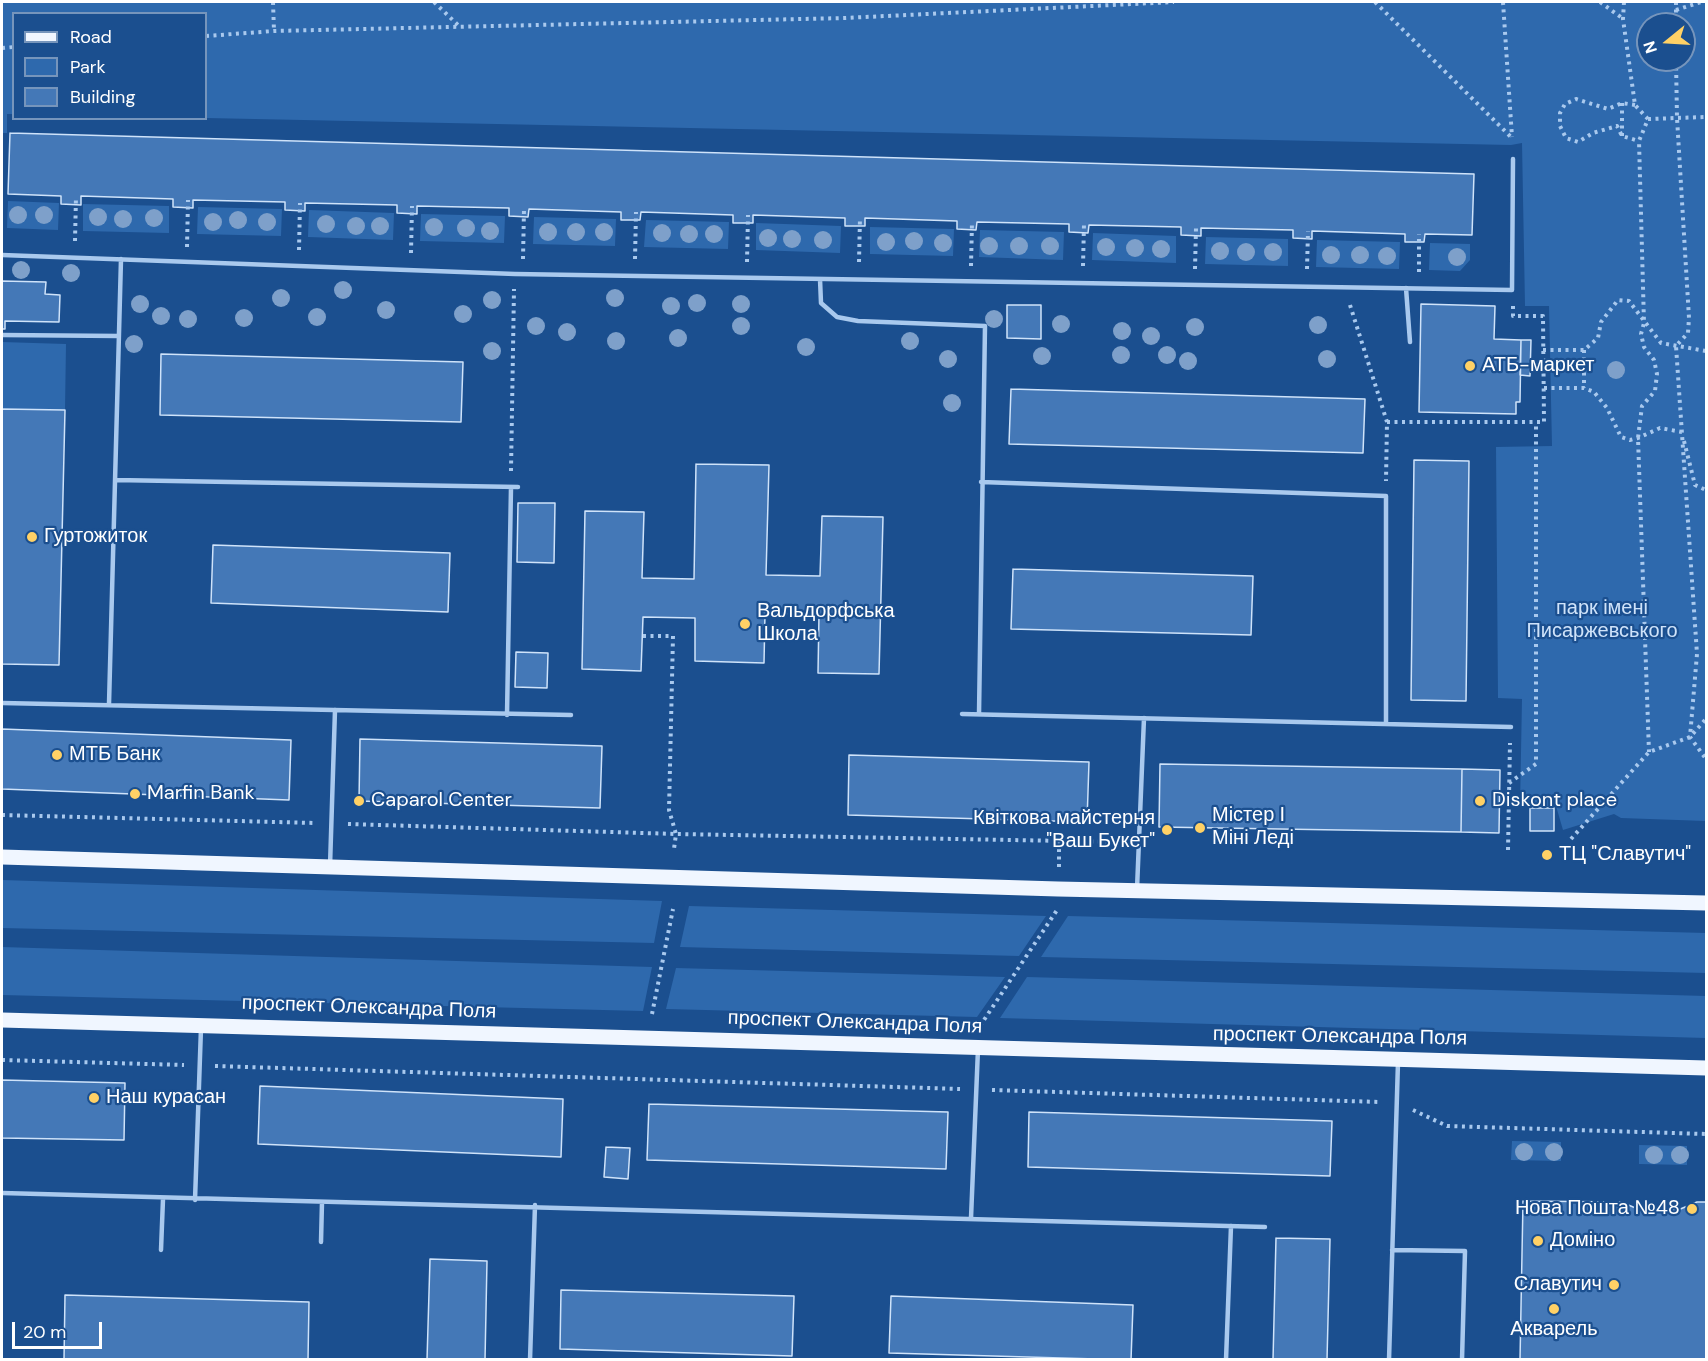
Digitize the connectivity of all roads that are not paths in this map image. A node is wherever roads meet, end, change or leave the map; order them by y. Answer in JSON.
{"nodes":[{"id":1,"x":1513,"y":159,"type":"dead end"},
{"id":2,"x":2,"y":255,"type":"edge"},
{"id":3,"x":121,"y":259,"type":"junction"},
{"id":4,"x":820,"y":279,"type":"junction"},
{"id":5,"x":1406,"y":288,"type":"junction"},
{"id":6,"x":2,"y":335,"type":"edge"},
{"id":7,"x":118,"y":336,"type":"junction"},
{"id":8,"x":1410,"y":342,"type":"dead end"},
{"id":9,"x":115,"y":480,"type":"junction"},
{"id":10,"x":981,"y":482,"type":"junction"},
{"id":11,"x":511,"y":487,"type":"junction"},
{"id":12,"x":518,"y":487,"type":"dead end"},
{"id":13,"x":2,"y":703,"type":"edge"},
{"id":14,"x":109,"y":704,"type":"junction"},
{"id":15,"x":335,"y":710,"type":"junction"},
{"id":16,"x":962,"y":714,"type":"dead end"},
{"id":17,"x":979,"y":714,"type":"junction"},
{"id":18,"x":507,"y":715,"type":"junction"},
{"id":19,"x":571,"y":715,"type":"dead end"},
{"id":20,"x":1144,"y":718,"type":"junction"},
{"id":21,"x":1386,"y":724,"type":"junction"},
{"id":22,"x":1511,"y":727,"type":"road end"},
{"id":23,"x":2,"y":857,"type":"edge"},
{"id":24,"x":330,"y":868,"type":"junction"},
{"id":25,"x":1137,"y":890,"type":"junction"},
{"id":26,"x":1707,"y":903,"type":"edge"},
{"id":27,"x":2,"y":1020,"type":"edge"},
{"id":28,"x":201,"y":1025,"type":"junction"},
{"id":29,"x":978,"y":1048,"type":"junction"},
{"id":30,"x":1398,"y":1059,"type":"junction"},
{"id":31,"x":1707,"y":1068,"type":"edge"},
{"id":32,"x":2,"y":1193,"type":"edge"},
{"id":33,"x":163,"y":1198,"type":"junction"},
{"id":34,"x":195,"y":1200,"type":"junction"},
{"id":35,"x":322,"y":1202,"type":"junction"},
{"id":36,"x":535,"y":1205,"type":"junction"},
{"id":37,"x":971,"y":1218,"type":"junction"},
{"id":38,"x":1231,"y":1226,"type":"junction"},
{"id":39,"x":1265,"y":1227,"type":"dead end"},
{"id":40,"x":321,"y":1242,"type":"dead end"},
{"id":41,"x":160,"y":1250,"type":"dead end"},
{"id":42,"x":1392,"y":1250,"type":"junction"},
{"id":43,"x":530,"y":1359,"type":"edge"},
{"id":44,"x":1226,"y":1359,"type":"edge"},
{"id":45,"x":1389,"y":1359,"type":"edge"},
{"id":46,"x":1462,"y":1359,"type":"edge"}],
"edges":[{"from":1,"to":5,"type":"lane"},
{"from":2,"to":3,"type":"lane"},
{"from":3,"to":4,"type":"lane"},
{"from":3,"to":7,"type":"lane"},
{"from":4,"to":5,"type":"lane"},
{"from":4,"to":10,"type":"lane"},
{"from":5,"to":8,"type":"lane"},
{"from":6,"to":7,"type":"lane"},
{"from":7,"to":9,"type":"lane"},
{"from":9,"to":11,"type":"lane"},
{"from":9,"to":14,"type":"lane"},
{"from":10,"to":17,"type":"lane"},
{"from":10,"to":21,"type":"lane"},
{"from":11,"to":12,"type":"lane"},
{"from":11,"to":18,"type":"lane"},
{"from":13,"to":14,"type":"lane"},
{"from":14,"to":15,"type":"lane"},
{"from":15,"to":18,"type":"lane"},
{"from":15,"to":24,"type":"lane"},
{"from":16,"to":17,"type":"lane"},
{"from":17,"to":20,"type":"lane"},
{"from":18,"to":19,"type":"lane"},
{"from":20,"to":21,"type":"lane"},
{"from":20,"to":25,"type":"lane"},
{"from":21,"to":22,"type":"lane"},
{"from":23,"to":24,"type":"main road"},
{"from":24,"to":25,"type":"main road"},
{"from":25,"to":26,"type":"main road"},
{"from":27,"to":28,"type":"main road","name":"проспект Олександра Поля"},
{"from":28,"to":29,"type":"main road","name":"проспект Олександра Поля"},
{"from":28,"to":34,"type":"lane"},
{"from":29,"to":30,"type":"main road","name":"проспект Олександра Поля"},
{"from":29,"to":37,"type":"lane"},
{"from":30,"to":31,"type":"main road","name":"проспект Олександра Поля"},
{"from":30,"to":42,"type":"lane"},
{"from":32,"to":33,"type":"lane"},
{"from":33,"to":34,"type":"lane"},
{"from":33,"to":41,"type":"lane"},
{"from":34,"to":35,"type":"lane"},
{"from":35,"to":36,"type":"lane"},
{"from":35,"to":40,"type":"lane"},
{"from":36,"to":37,"type":"lane"},
{"from":36,"to":43,"type":"lane"},
{"from":37,"to":38,"type":"lane"},
{"from":38,"to":39,"type":"lane"},
{"from":38,"to":44,"type":"lane"},
{"from":42,"to":45,"type":"lane"},
{"from":42,"to":46,"type":"lane"}]}
